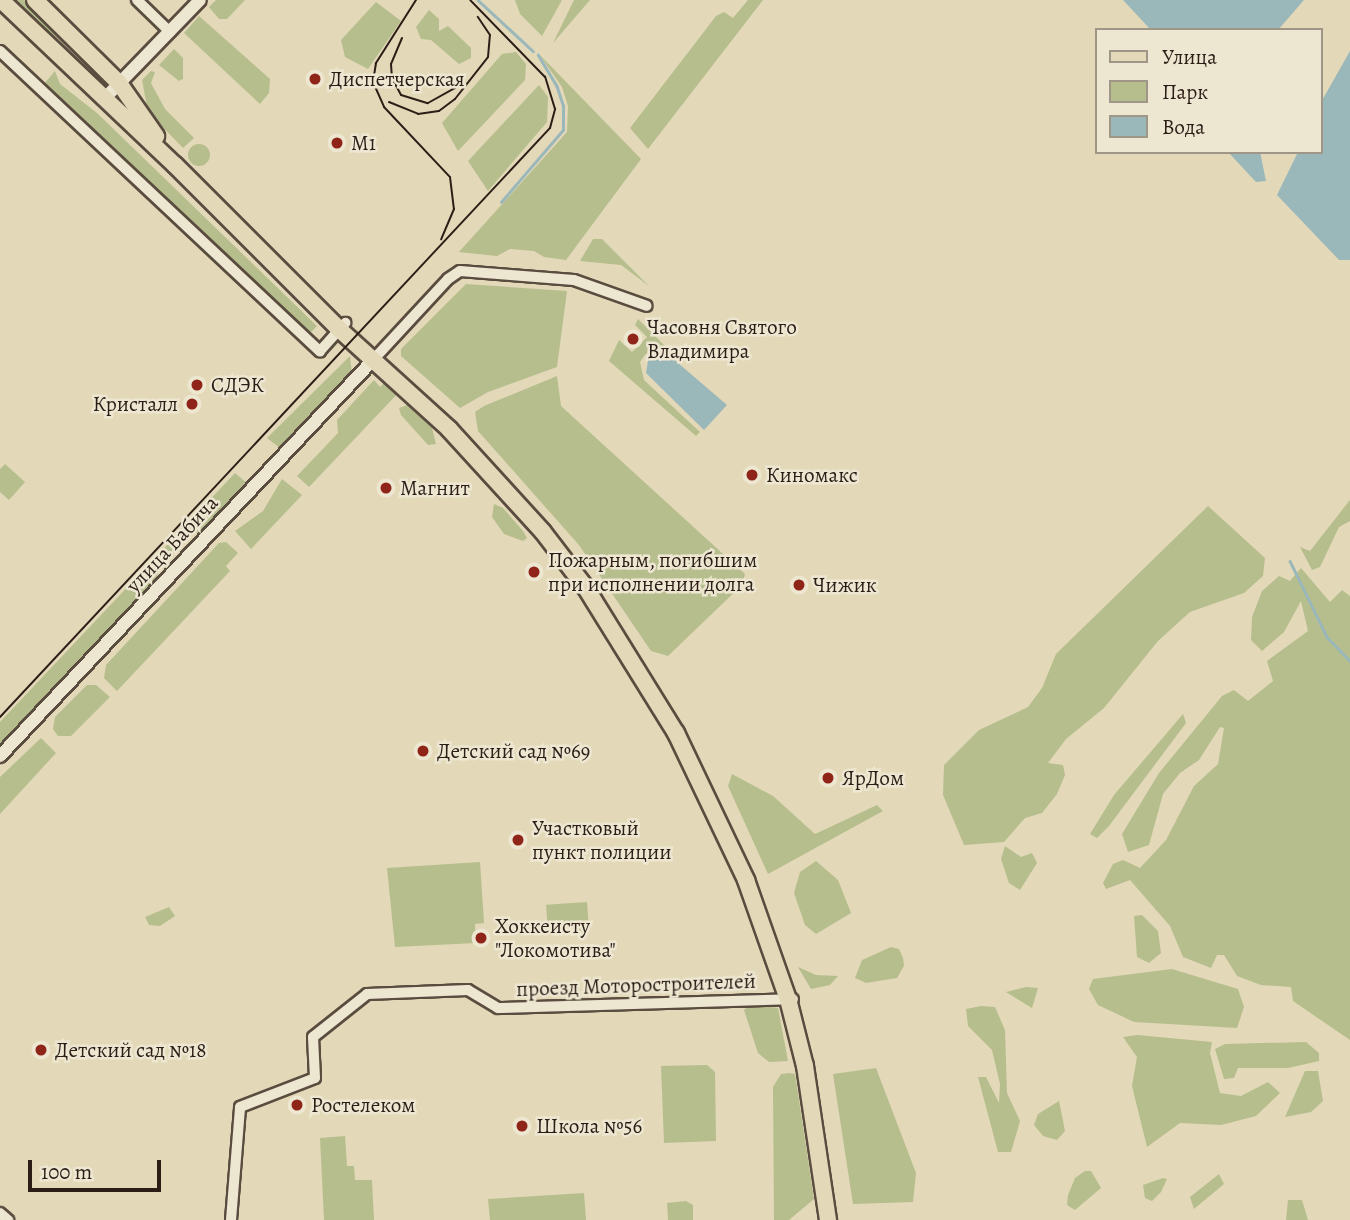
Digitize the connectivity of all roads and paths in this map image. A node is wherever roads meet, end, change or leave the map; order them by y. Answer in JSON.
{"nodes":[{"id":1,"x":1,"y":0,"type":"edge"},
{"id":2,"x":35,"y":0,"type":"edge"},
{"id":3,"x":137,"y":0,"type":"edge"},
{"id":4,"x":200,"y":0,"type":"edge"},
{"id":5,"x":170,"y":32,"type":"junction"},
{"id":6,"x":0,"y":51,"type":"edge"},
{"id":7,"x":119,"y":83,"type":"junction"},
{"id":8,"x":105,"y":97,"type":"junction"},
{"id":9,"x":175,"y":164,"type":"junction"},
{"id":10,"x":648,"y":306,"type":"dead end"},
{"id":11,"x":343,"y":327,"type":"junction"},
{"id":12,"x":376,"y":356,"type":"junction"},
{"id":13,"x":0,"y":756,"type":"edge"},
{"id":14,"x":792,"y":999,"type":"junction"},
{"id":15,"x":0,"y":1213,"type":"edge"},
{"id":16,"x":8,"y":1220,"type":"edge"},
{"id":17,"x":231,"y":1220,"type":"edge"},
{"id":18,"x":828,"y":1220,"type":"edge"},
{"id":19,"x":835,"y":1220,"type":"edge"}],
"edges":[{"from":1,"to":8,"type":"main road"},
{"from":2,"to":7,"type":"main road"},
{"from":3,"to":5,"type":"street"},
{"from":4,"to":5,"type":"street"},
{"from":5,"to":7,"type":"street"},
{"from":6,"to":11,"type":"street"},
{"from":7,"to":8,"type":"street"},
{"from":7,"to":9,"type":"main road"},
{"from":8,"to":9,"type":"main road"},
{"from":9,"to":11,"type":"main road"},
{"from":10,"to":12,"type":"street"},
{"from":11,"to":12,"type":"main road"},
{"from":12,"to":13,"type":"street","name":"улица Бабича"},
{"from":12,"to":14,"type":"main road"},
{"from":14,"to":17,"type":"street","name":"проезд Моторостроителей"},
{"from":14,"to":18,"type":"main road"},
{"from":14,"to":19,"type":"main road"},
{"from":15,"to":16,"type":"street"}]}
